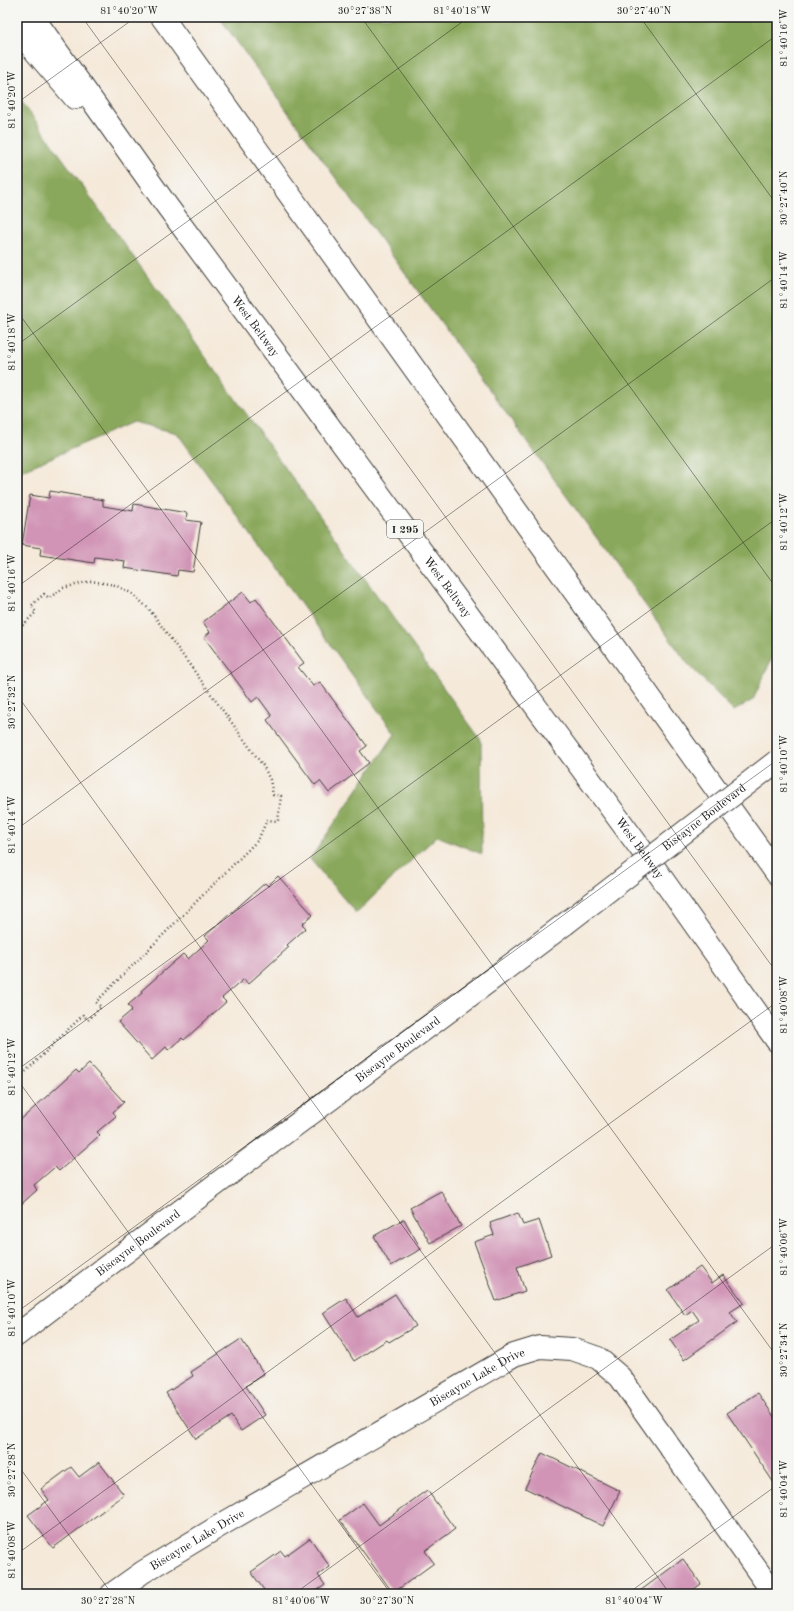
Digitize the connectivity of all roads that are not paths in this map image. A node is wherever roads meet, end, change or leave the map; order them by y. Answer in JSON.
{"nodes":[{"id":1,"x":33,"y":17,"type":"edge"},
{"id":2,"x":162,"y":17,"type":"edge"},
{"id":3,"x":17,"y":30,"type":"edge"},
{"id":4,"x":167,"y":206,"type":"junction"},
{"id":5,"x":777,"y":761,"type":"edge"},
{"id":6,"x":777,"y":874,"type":"edge"},
{"id":7,"x":777,"y":1041,"type":"edge"},
{"id":8,"x":17,"y":1335,"type":"edge"},
{"id":9,"x":112,"y":1594,"type":"edge"},
{"id":10,"x":774,"y":1594,"type":"edge"}],
"edges":[{"from":1,"to":4,"type":"main road","name":"West Beltway","number":"I 295"},
{"from":2,"to":6,"type":"main road"},
{"from":3,"to":4,"type":"main road"},
{"from":4,"to":7,"type":"main road","name":"West Beltway","number":"I 295"},
{"from":5,"to":8,"type":"main road","name":"Biscayne Boulevard","bridge":true},
{"from":9,"to":10,"type":"main road","name":"Biscayne Lake Drive"}]}
